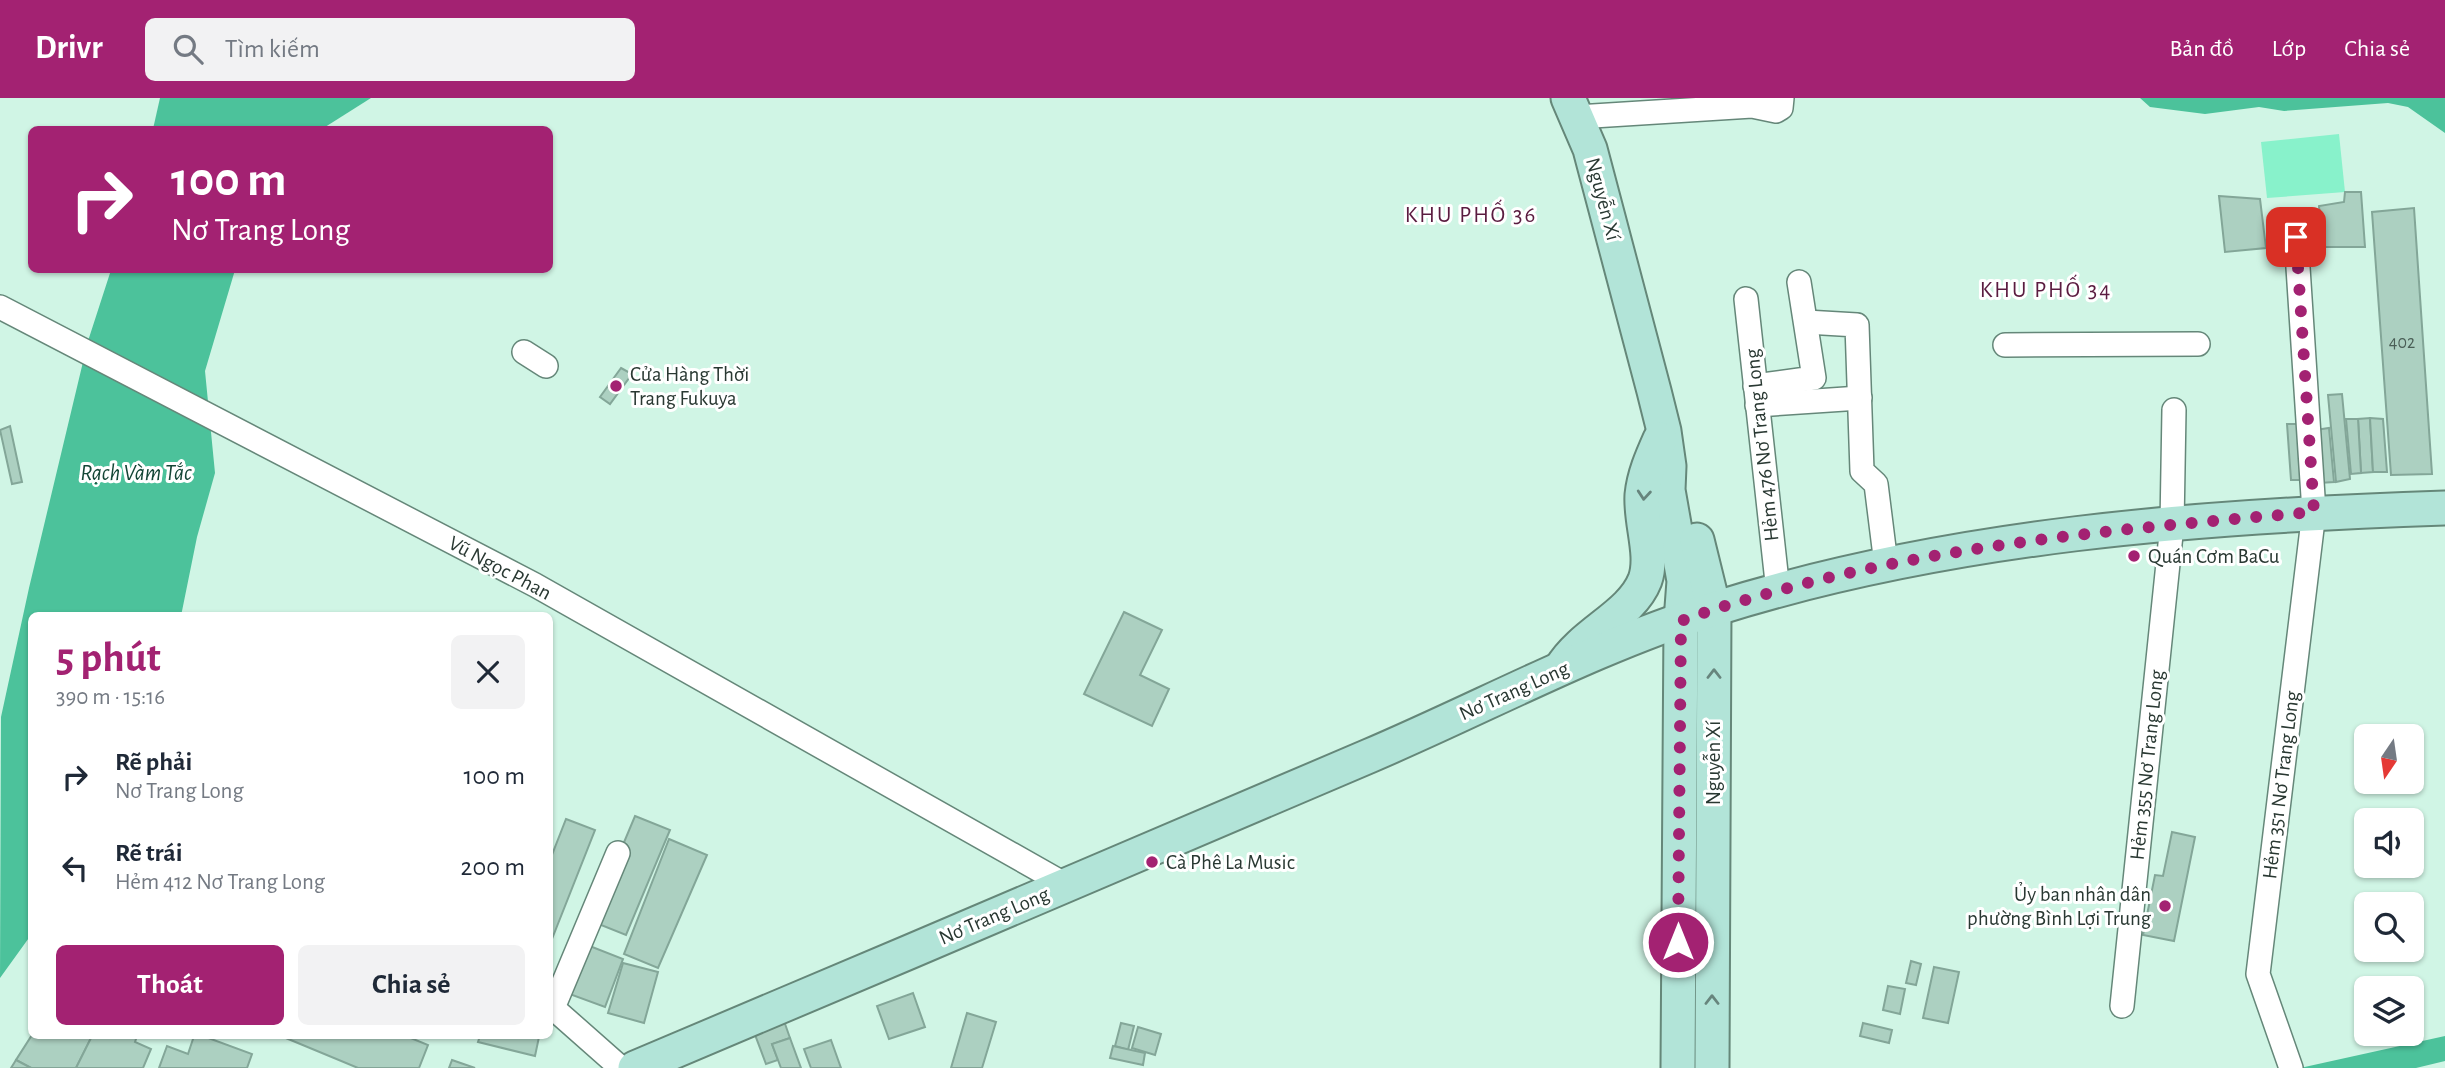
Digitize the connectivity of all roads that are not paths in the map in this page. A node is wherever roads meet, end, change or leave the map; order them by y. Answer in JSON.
{"nodes":[{"id":1,"x":1782,"y":98,"type":"edge"},
{"id":2,"x":1727,"y":103,"type":"edge"},
{"id":3,"x":1572,"y":107,"type":"edge"},
{"id":4,"x":2296,"y":237,"type":"dead end"},
{"id":5,"x":1799,"y":282,"type":"dead end"},
{"id":6,"x":1746,"y":299,"type":"dead end"},
{"id":7,"x":0,"y":307,"type":"edge"},
{"id":8,"x":1806,"y":322,"type":"junction"},
{"id":9,"x":2198,"y":344,"type":"dead end"},
{"id":10,"x":2005,"y":345,"type":"dead end"},
{"id":11,"x":524,"y":352,"type":"dead end"},
{"id":12,"x":546,"y":366,"type":"dead end"},
{"id":13,"x":1756,"y":395,"type":"junction"},
{"id":14,"x":1860,"y":398,"type":"junction"},
{"id":15,"x":2174,"y":410,"type":"dead end"},
{"id":16,"x":1664,"y":430,"type":"junction"},
{"id":17,"x":1669,"y":467,"type":"junction"},
{"id":18,"x":2445,"y":508,"type":"edge"},
{"id":19,"x":2314,"y":512,"type":"junction"},
{"id":20,"x":2172,"y":525,"type":"junction"},
{"id":21,"x":1886,"y":564,"type":"junction"},
{"id":22,"x":1778,"y":591,"type":"junction"},
{"id":23,"x":1714,"y":609,"type":"junction"},
{"id":24,"x":1681,"y":621,"type":"junction"},
{"id":25,"x":1558,"y":671,"type":"junction"},
{"id":26,"x":618,"y":853,"type":"dead end"},
{"id":27,"x":1066,"y":885,"type":"junction"},
{"id":28,"x":2122,"y":1006,"type":"dead end"},
{"id":29,"x":2287,"y":1061,"type":"edge"},
{"id":30,"x":621,"y":1068,"type":"edge"},
{"id":31,"x":635,"y":1068,"type":"edge"},
{"id":32,"x":1678,"y":1068,"type":"edge"},
{"id":33,"x":1712,"y":1068,"type":"edge"}],
"edges":[{"from":1,"to":2,"type":"street"},
{"from":2,"to":3,"type":"street"},
{"from":3,"to":16,"type":"main road","name":"Nguyễn Xí"},
{"from":4,"to":19,"type":"street","name":"Hẻm 351 Nơ Trang Long"},
{"from":5,"to":8,"type":"street"},
{"from":6,"to":13,"type":"street","name":"Hẻm 476 Nơ Trang Long"},
{"from":7,"to":27,"type":"street","name":"Vũ Ngọc Phan"},
{"from":8,"to":13,"type":"street"},
{"from":8,"to":14,"type":"street"},
{"from":9,"to":10,"type":"street"},
{"from":11,"to":12,"type":"street"},
{"from":13,"to":14,"type":"street"},
{"from":13,"to":22,"type":"street","name":"Hẻm 476 Nơ Trang Long"},
{"from":14,"to":21,"type":"street"},
{"from":15,"to":20,"type":"street","name":"Hẻm 355 Nơ Trang Long"},
{"from":16,"to":17,"type":"main road","name":"Nguyễn Xí"},
{"from":16,"to":25,"type":"main road","one_way":true},
{"from":17,"to":23,"type":"main road","name":"Nguyễn Xí"},
{"from":17,"to":24,"type":"main road","name":"Nguyễn Xí"},
{"from":18,"to":19,"type":"main road","name":"Nơ Trang Long"},
{"from":19,"to":20,"type":"main road","name":"Nơ Trang Long"},
{"from":19,"to":29,"type":"street","name":"Hẻm 351 Nơ Trang Long"},
{"from":20,"to":21,"type":"main road","name":"Nơ Trang Long"},
{"from":20,"to":28,"type":"street","name":"Hẻm 355 Nơ Trang Long"},
{"from":21,"to":22,"type":"main road","name":"Nơ Trang Long"},
{"from":22,"to":23,"type":"main road","name":"Nơ Trang Long"},
{"from":23,"to":24,"type":"main road","name":"Nơ Trang Long"},
{"from":33,"to":23,"type":"main road","name":"Nguyễn Xí","one_way":true},
{"from":24,"to":25,"type":"main road","name":"Nơ Trang Long"},
{"from":24,"to":32,"type":"main road","name":"Nguyễn Xí"},
{"from":25,"to":27,"type":"main road","name":"Nơ Trang Long"},
{"from":26,"to":30,"type":"street"},
{"from":27,"to":31,"type":"main road","name":"Nơ Trang Long"}]}
